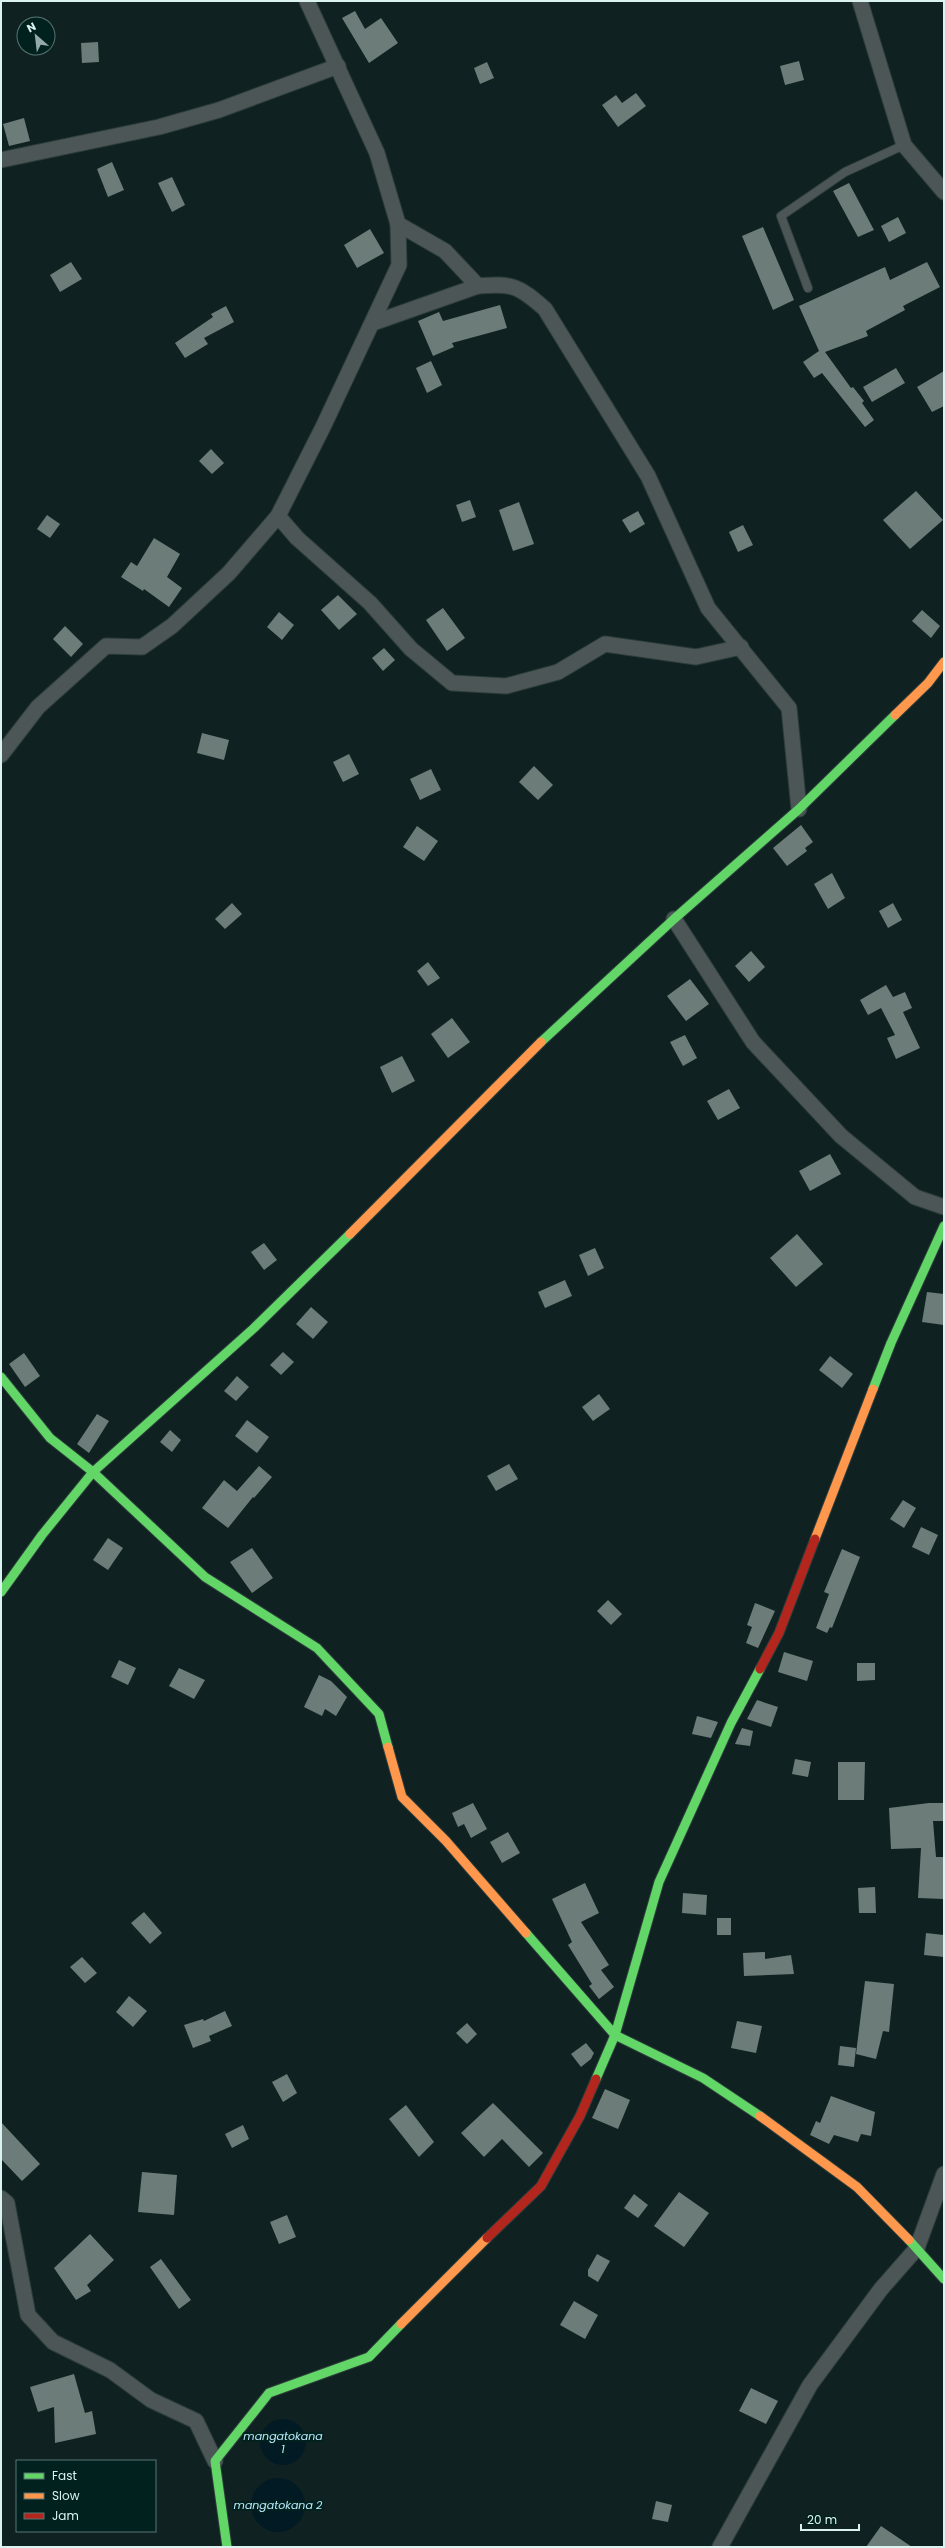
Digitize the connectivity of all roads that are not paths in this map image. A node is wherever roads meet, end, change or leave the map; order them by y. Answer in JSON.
{"nodes":[{"id":1,"x":307,"y":1,"type":"edge"},
{"id":2,"x":860,"y":1,"type":"edge"},
{"id":3,"x":338,"y":66,"type":"junction"},
{"id":4,"x":904,"y":145,"type":"junction"},
{"id":5,"x":1,"y":160,"type":"edge"},
{"id":6,"x":944,"y":192,"type":"edge"},
{"id":7,"x":398,"y":224,"type":"junction"},
{"id":8,"x":478,"y":286,"type":"junction"},
{"id":9,"x":808,"y":288,"type":"dead end"},
{"id":10,"x":373,"y":323,"type":"junction"},
{"id":11,"x":278,"y":516,"type":"junction"},
{"id":12,"x":741,"y":647,"type":"junction"},
{"id":13,"x":944,"y":662,"type":"edge"},
{"id":14,"x":1,"y":755,"type":"edge"},
{"id":15,"x":799,"y":809,"type":"junction"},
{"id":16,"x":674,"y":919,"type":"junction"},
{"id":17,"x":944,"y":1207,"type":"edge"},
{"id":18,"x":944,"y":1226,"type":"edge"},
{"id":19,"x":1,"y":1377,"type":"edge"},
{"id":20,"x":93,"y":1472,"type":"junction"},
{"id":21,"x":1,"y":1592,"type":"edge"},
{"id":22,"x":615,"y":2034,"type":"junction"},
{"id":23,"x":944,"y":2174,"type":"edge"},
{"id":24,"x":1,"y":2198,"type":"edge"},
{"id":25,"x":918,"y":2248,"type":"junction"},
{"id":26,"x":944,"y":2279,"type":"edge"},
{"id":27,"x":215,"y":2461,"type":"junction"},
{"id":28,"x":227,"y":2547,"type":"edge"},
{"id":29,"x":720,"y":2547,"type":"edge"}],
"edges":[{"from":1,"to":3,"type":"street"},
{"from":2,"to":4,"type":"street"},
{"from":3,"to":5,"type":"street"},
{"from":3,"to":7,"type":"street"},
{"from":4,"to":6,"type":"street"},
{"from":4,"to":9,"type":"lane"},
{"from":7,"to":8,"type":"street"},
{"from":7,"to":10,"type":"street"},
{"from":8,"to":10,"type":"street"},
{"from":8,"to":12,"type":"street"},
{"from":10,"to":11,"type":"street"},
{"from":11,"to":12,"type":"street"},
{"from":11,"to":14,"type":"street"},
{"from":12,"to":15,"type":"street"},
{"from":13,"to":15,"type":"street"},
{"from":15,"to":16,"type":"street"},
{"from":16,"to":17,"type":"street"},
{"from":16,"to":20,"type":"street"},
{"from":18,"to":22,"type":"street"},
{"from":19,"to":20,"type":"street"},
{"from":20,"to":21,"type":"street"},
{"from":20,"to":22,"type":"street"},
{"from":22,"to":25,"type":"street"},
{"from":22,"to":27,"type":"street"},
{"from":23,"to":25,"type":"street"},
{"from":24,"to":27,"type":"street"},
{"from":25,"to":26,"type":"street"},
{"from":25,"to":29,"type":"street"},
{"from":27,"to":28,"type":"street"}]}
